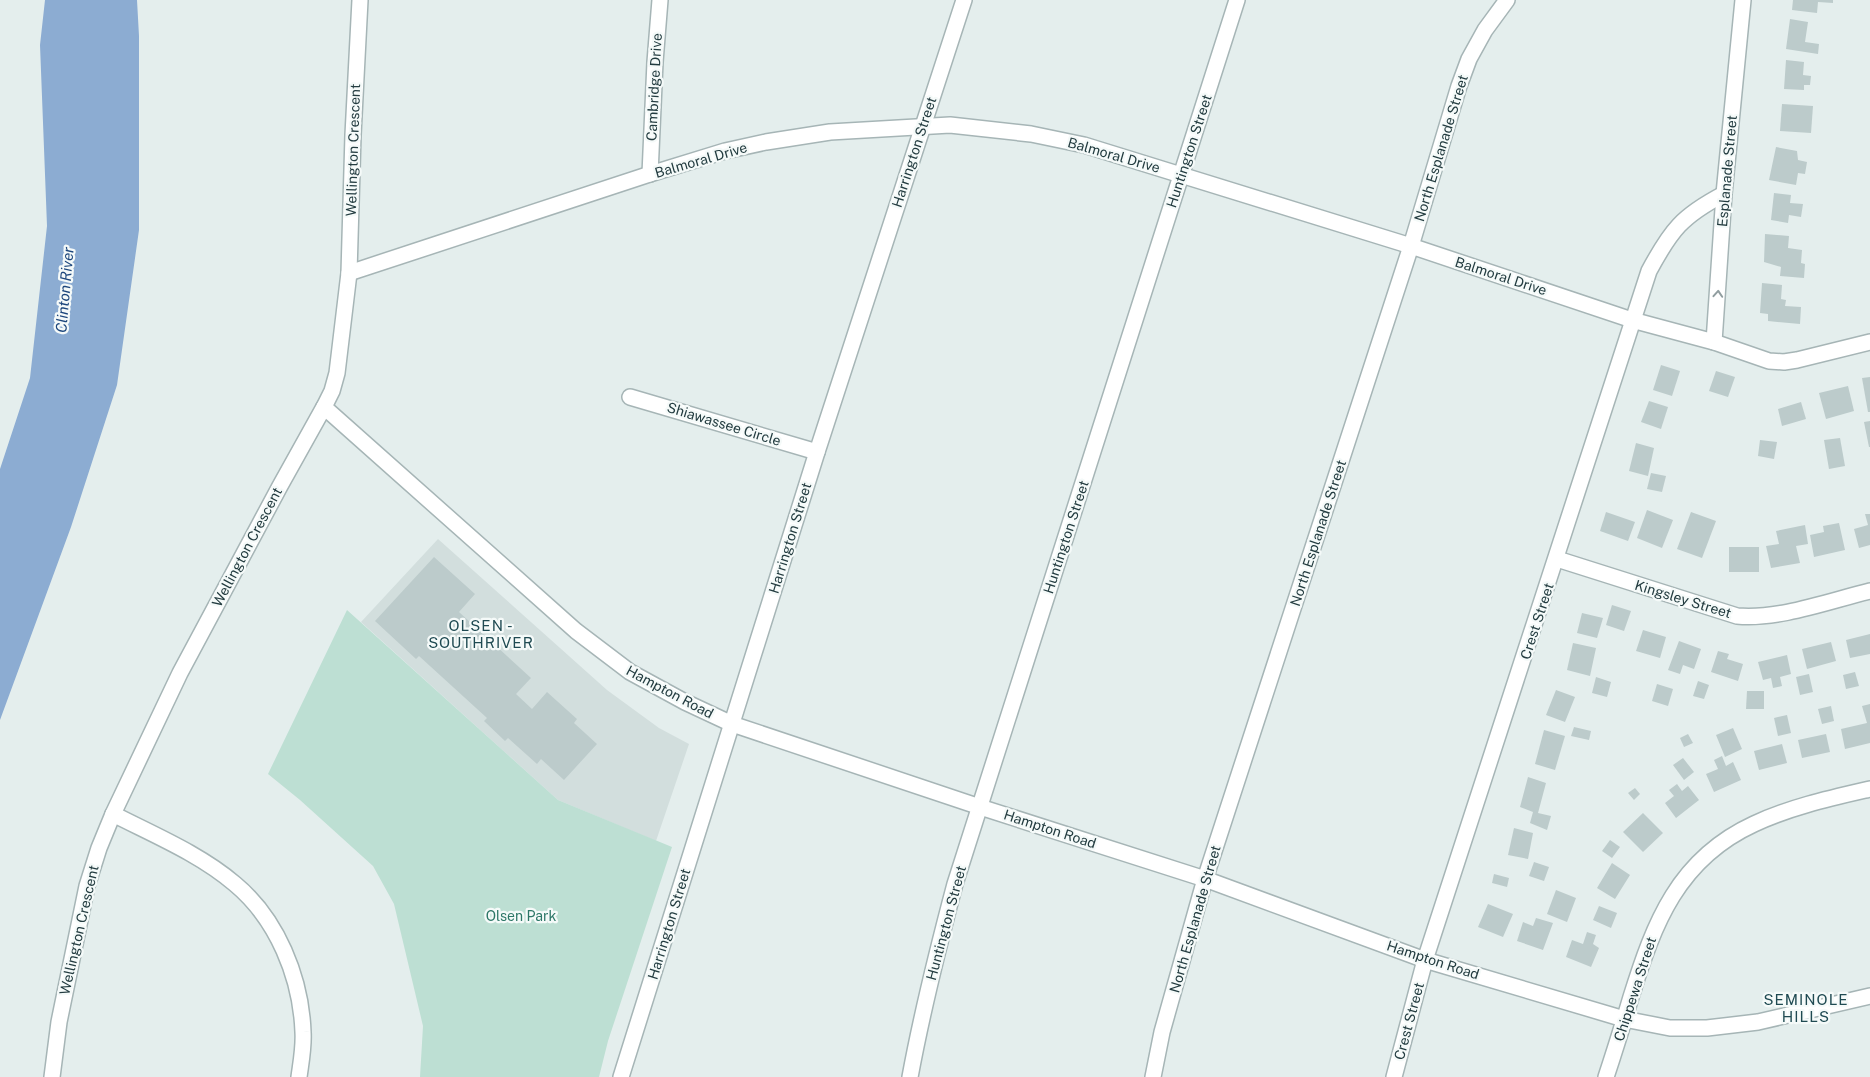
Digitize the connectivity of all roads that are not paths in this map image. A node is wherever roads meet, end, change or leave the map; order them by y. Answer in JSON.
{"nodes":[{"id":1,"x":360,"y":0,"type":"edge"},
{"id":2,"x":660,"y":0,"type":"edge"},
{"id":3,"x":964,"y":0,"type":"edge"},
{"id":4,"x":1237,"y":0,"type":"edge"},
{"id":5,"x":1507,"y":0,"type":"edge"},
{"id":6,"x":1743,"y":0,"type":"edge"},
{"id":7,"x":922,"y":127,"type":"junction"},
{"id":8,"x":650,"y":174,"type":"junction"},
{"id":9,"x":1182,"y":174,"type":"junction"},
{"id":10,"x":1724,"y":194,"type":"junction"},
{"id":11,"x":1411,"y":246,"type":"junction"},
{"id":12,"x":349,"y":273,"type":"junction"},
{"id":13,"x":1632,"y":320,"type":"junction"},
{"id":14,"x":1714,"y":342,"type":"junction"},
{"id":15,"x":1870,"y":342,"type":"edge"},
{"id":16,"x":630,"y":396,"type":"dead end"},
{"id":17,"x":324,"y":407,"type":"junction"},
{"id":18,"x":817,"y":452,"type":"junction"},
{"id":19,"x":1557,"y":559,"type":"junction"},
{"id":20,"x":1870,"y":591,"type":"edge"},
{"id":21,"x":732,"y":724,"type":"junction"},
{"id":22,"x":1870,"y":789,"type":"edge"},
{"id":23,"x":980,"y":807,"type":"junction"},
{"id":24,"x":113,"y":814,"type":"junction"},
{"id":25,"x":1205,"y":879,"type":"junction"},
{"id":26,"x":1426,"y":960,"type":"junction"},
{"id":27,"x":1870,"y":996,"type":"edge"},
{"id":28,"x":1624,"y":1019,"type":"junction"},
{"id":29,"x":52,"y":1077,"type":"edge"},
{"id":30,"x":299,"y":1077,"type":"edge"},
{"id":31,"x":621,"y":1077,"type":"edge"},
{"id":32,"x":910,"y":1077,"type":"edge"},
{"id":33,"x":1153,"y":1077,"type":"edge"},
{"id":34,"x":1394,"y":1077,"type":"edge"},
{"id":35,"x":1606,"y":1077,"type":"edge"}],
"edges":[{"from":1,"to":12,"type":"street","name":"Wellington Crescent"},
{"from":2,"to":8,"type":"street","name":"Cambridge Drive"},
{"from":3,"to":7,"type":"street","name":"Harrington Street"},
{"from":4,"to":9,"type":"street","name":"Huntington Street"},
{"from":5,"to":11,"type":"street","name":"North Esplanade Street"},
{"from":6,"to":10,"type":"street","name":"Esplanade Street"},
{"from":7,"to":8,"type":"street","name":"Balmoral Drive"},
{"from":7,"to":9,"type":"street","name":"Balmoral Drive"},
{"from":7,"to":18,"type":"street","name":"Harrington Street"},
{"from":8,"to":12,"type":"street","name":"Balmoral Drive"},
{"from":9,"to":11,"type":"street","name":"Balmoral Drive"},
{"from":9,"to":23,"type":"street","name":"Huntington Street"},
{"from":10,"to":13,"type":"street","name":"Crest Street"},
{"from":14,"to":10,"type":"street","name":"Esplanade Street","one_way":true},
{"from":11,"to":13,"type":"street","name":"Balmoral Drive"},
{"from":11,"to":25,"type":"street","name":"North Esplanade Street"},
{"from":12,"to":17,"type":"street","name":"Wellington Crescent"},
{"from":13,"to":14,"type":"street","name":"Balmoral Drive"},
{"from":13,"to":19,"type":"street","name":"Crest Street"},
{"from":14,"to":15,"type":"street","name":"Balmoral Drive"},
{"from":16,"to":18,"type":"street","name":"Shiawassee Circle"},
{"from":17,"to":21,"type":"street","name":"Hampton Road"},
{"from":17,"to":24,"type":"street","name":"Wellington Crescent"},
{"from":18,"to":21,"type":"street","name":"Harrington Street"},
{"from":19,"to":20,"type":"street","name":"Kingsley Street"},
{"from":19,"to":26,"type":"street","name":"Crest Street"},
{"from":21,"to":23,"type":"street","name":"Hampton Road"},
{"from":21,"to":31,"type":"street","name":"Harrington Street"},
{"from":22,"to":28,"type":"street","name":"Chippewa Street"},
{"from":23,"to":25,"type":"street","name":"Hampton Road"},
{"from":23,"to":32,"type":"street","name":"Huntington Street"},
{"from":24,"to":29,"type":"street","name":"Wellington Crescent"},
{"from":24,"to":30,"type":"street"},
{"from":25,"to":26,"type":"street","name":"Hampton Road"},
{"from":25,"to":33,"type":"street","name":"North Esplanade Street"},
{"from":26,"to":28,"type":"street","name":"Hampton Road"},
{"from":26,"to":34,"type":"street","name":"Crest Street"},
{"from":27,"to":28,"type":"street","name":"Hampton Road"},
{"from":28,"to":35,"type":"street","name":"Chippewa Street"}]}
